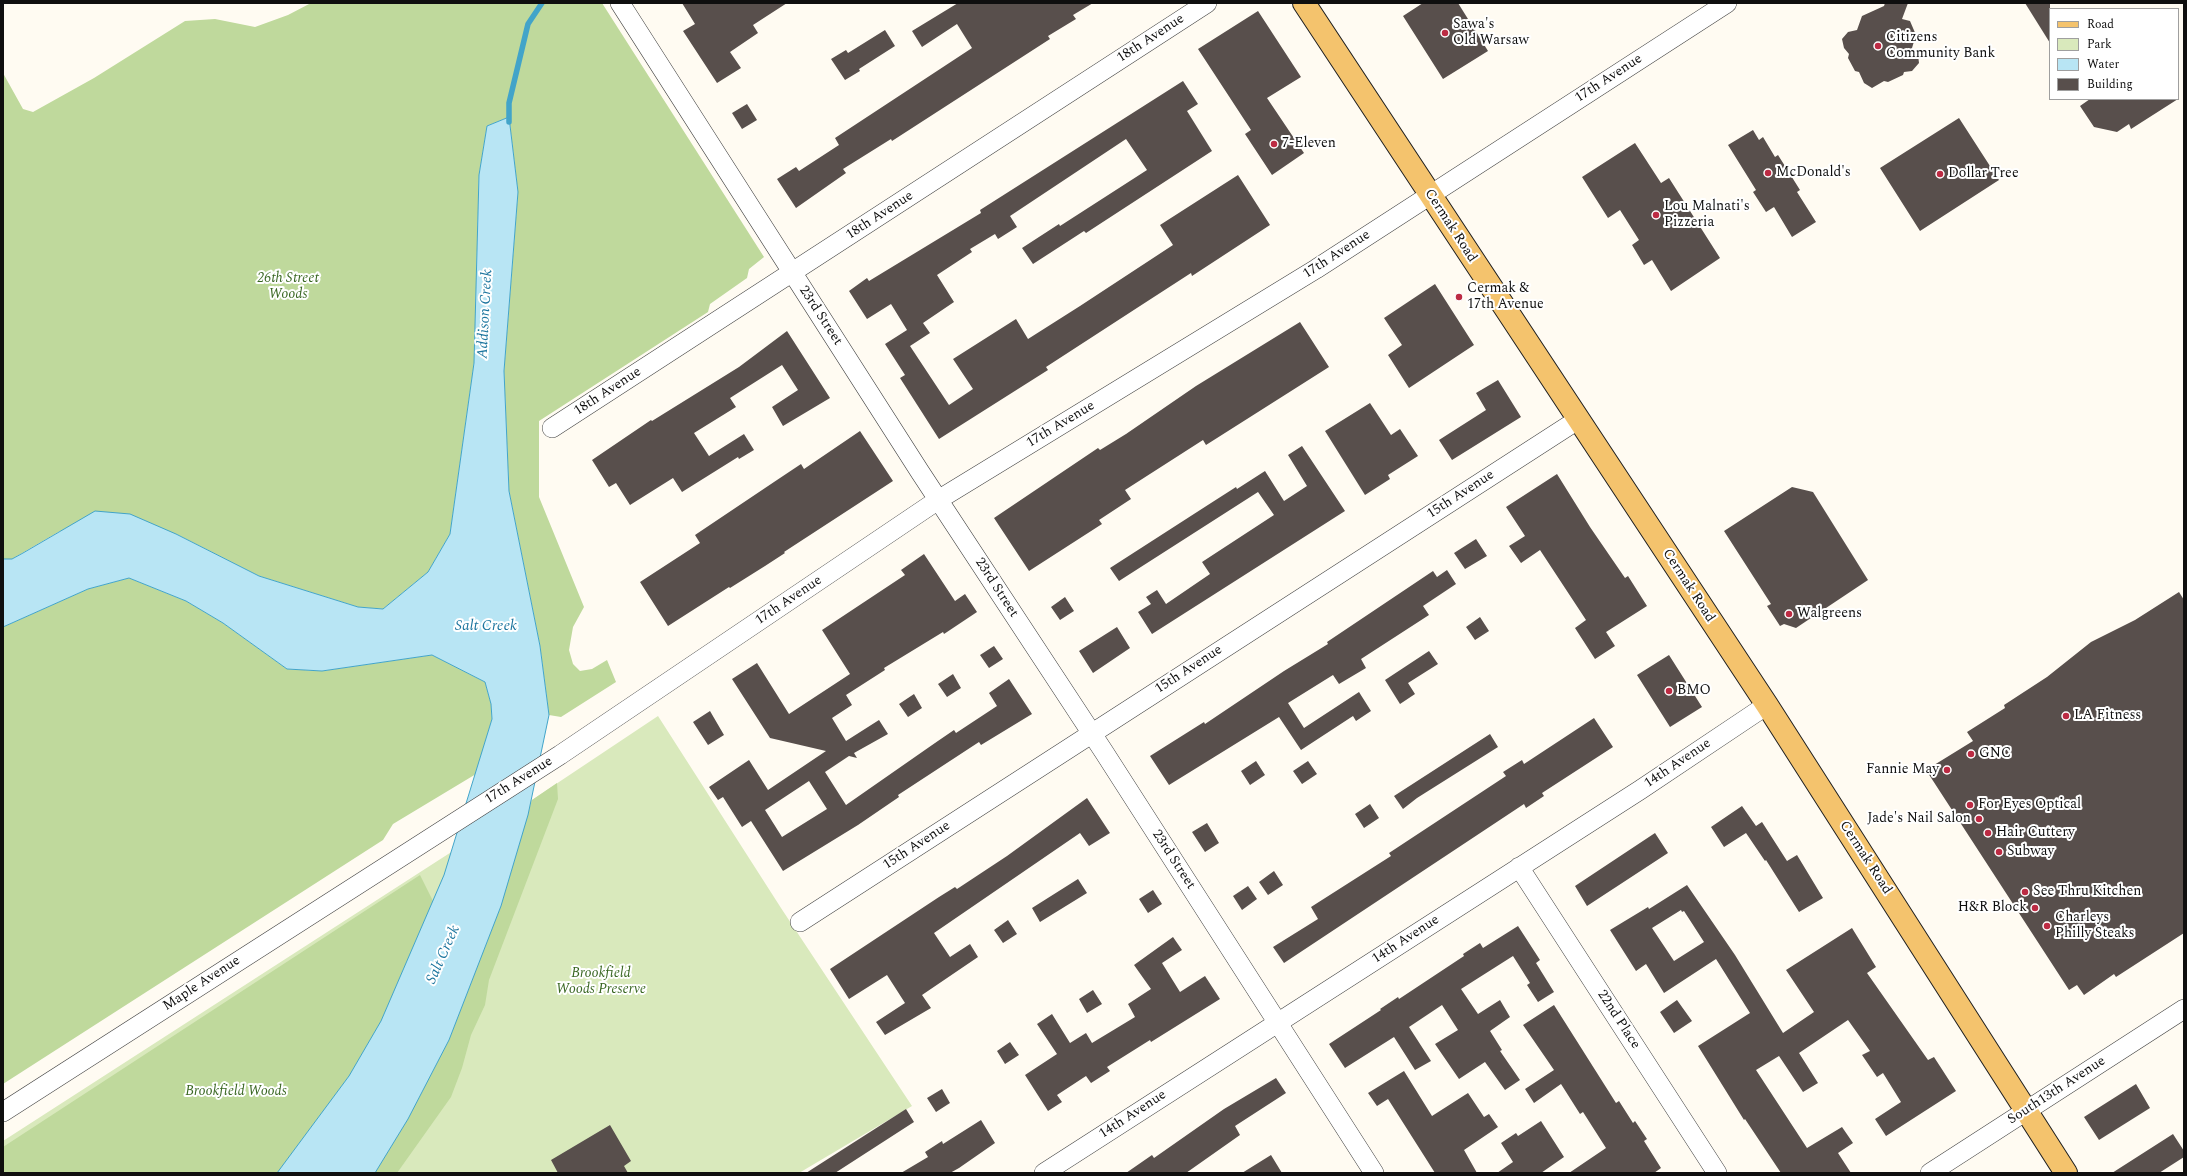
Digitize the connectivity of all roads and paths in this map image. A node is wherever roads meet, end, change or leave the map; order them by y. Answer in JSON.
{"nodes":[{"id":1,"x":620,"y":3,"type":"edge"},
{"id":2,"x":1207,"y":3,"type":"edge"},
{"id":3,"x":1304,"y":3,"type":"edge"},
{"id":4,"x":1727,"y":3,"type":"edge"},
{"id":5,"x":1430,"y":195,"type":"junction"},
{"id":6,"x":792,"y":273,"type":"junction"},
{"id":7,"x":1579,"y":419,"type":"junction"},
{"id":8,"x":552,"y":428,"type":"dead end"},
{"id":9,"x":938,"y":500,"type":"junction"},
{"id":10,"x":1767,"y":706,"type":"junction"},
{"id":11,"x":1091,"y":733,"type":"junction"},
{"id":12,"x":400,"y":856,"type":"joint"},
{"id":13,"x":1519,"y":867,"type":"junction"},
{"id":14,"x":800,"y":922,"type":"dead end"},
{"id":15,"x":2184,"y":1009,"type":"edge"},
{"id":16,"x":1278,"y":1023,"type":"junction"},
{"id":17,"x":2026,"y":1110,"type":"junction"},
{"id":18,"x":3,"y":1112,"type":"edge"},
{"id":19,"x":1051,"y":1171,"type":"edge"},
{"id":20,"x":1374,"y":1173,"type":"edge"},
{"id":21,"x":1717,"y":1173,"type":"edge"},
{"id":22,"x":1930,"y":1173,"type":"edge"},
{"id":23,"x":2066,"y":1173,"type":"edge"}],
"edges":[{"from":1,"to":6,"type":"street","name":"23rd Street"},
{"from":2,"to":6,"type":"street","name":"18th Avenue"},
{"from":3,"to":5,"type":"main road","name":"Cermak Road"},
{"from":4,"to":5,"type":"street","name":"17th Avenue"},
{"from":5,"to":7,"type":"main road","name":"Cermak Road"},
{"from":5,"to":9,"type":"street","name":"17th Avenue"},
{"from":6,"to":8,"type":"street","name":"18th Avenue"},
{"from":6,"to":9,"type":"street","name":"23rd Street"},
{"from":7,"to":10,"type":"main road","name":"Cermak Road"},
{"from":7,"to":11,"type":"street","name":"15th Avenue"},
{"from":9,"to":11,"type":"street","name":"23rd Street"},
{"from":9,"to":12,"type":"street","name":"17th Avenue"},
{"from":10,"to":13,"type":"street","name":"14th Avenue"},
{"from":10,"to":17,"type":"main road","name":"Cermak Road"},
{"from":11,"to":14,"type":"street","name":"15th Avenue"},
{"from":11,"to":16,"type":"street","name":"23rd Street"},
{"from":12,"to":18,"type":"street","name":"Maple Avenue"},
{"from":13,"to":16,"type":"street","name":"14th Avenue"},
{"from":13,"to":21,"type":"street","name":"22nd Place"},
{"from":15,"to":17,"type":"street","name":"South13th Avenue"},
{"from":16,"to":19,"type":"street","name":"14th Avenue"},
{"from":16,"to":20,"type":"street","name":"23rd Street"},
{"from":17,"to":22,"type":"street","name":"South13th Avenue"},
{"from":17,"to":23,"type":"main road","name":"Cermak Road"}]}
